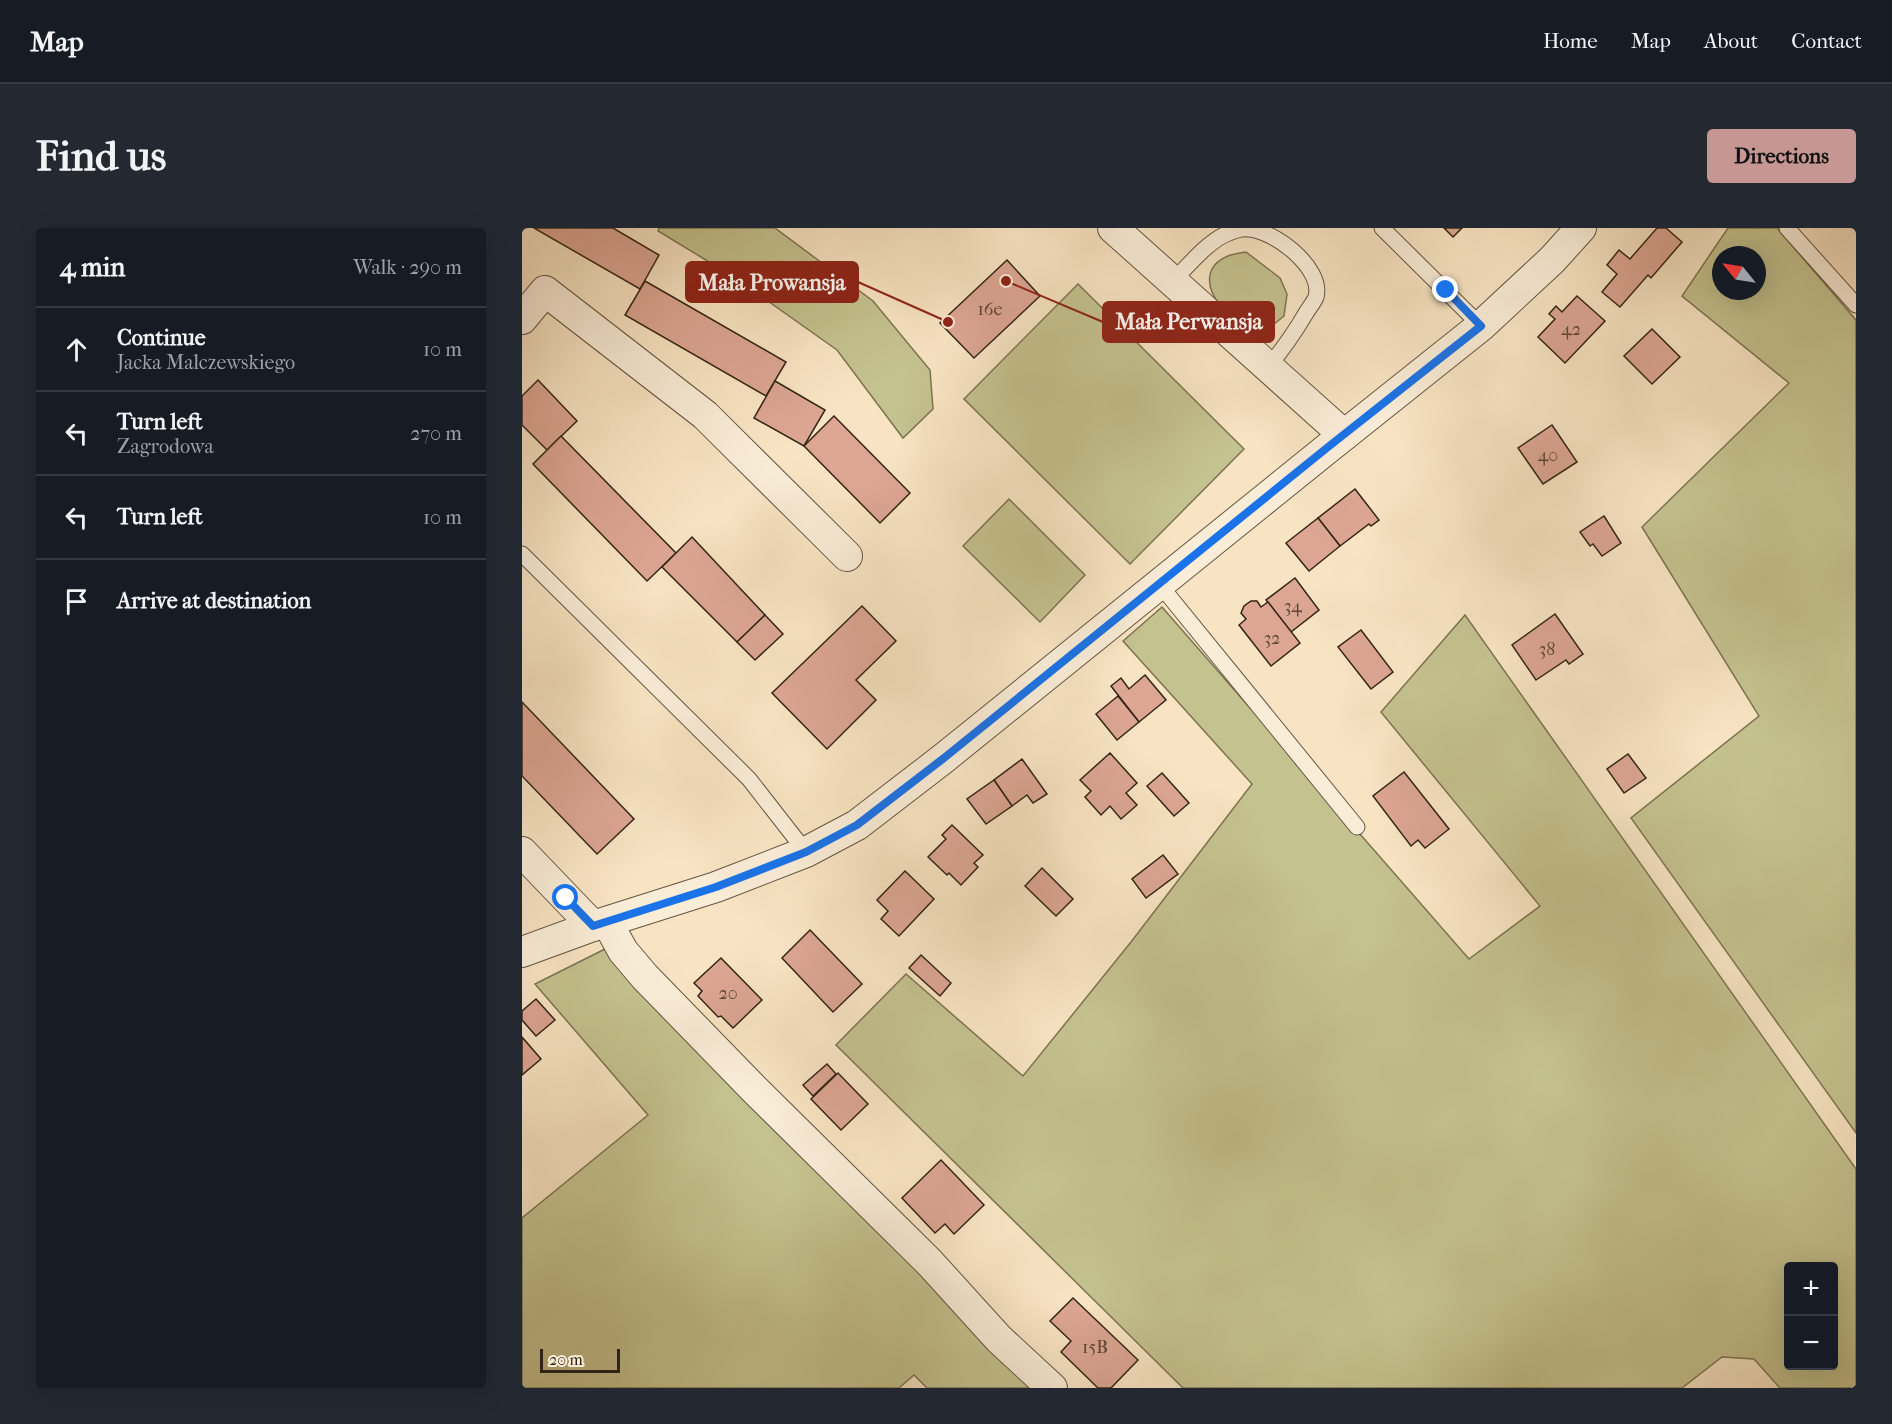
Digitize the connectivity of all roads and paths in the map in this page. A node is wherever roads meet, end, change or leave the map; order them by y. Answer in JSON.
{"nodes":[{"id":1,"x":1113,"y":228,"type":"edge"},
{"id":2,"x":1382,"y":228,"type":"edge"},
{"id":3,"x":1581,"y":228,"type":"edge"},
{"id":4,"x":1787,"y":228,"type":"edge"},
{"id":5,"x":1173,"y":281,"type":"junction"},
{"id":6,"x":1856,"y":305,"type":"edge"},
{"id":7,"x":524,"y":311,"type":"edge"},
{"id":8,"x":1481,"y":326,"type":"junction"},
{"id":9,"x":1269,"y":366,"type":"junction"},
{"id":10,"x":1344,"y":435,"type":"junction"},
{"id":11,"x":522,"y":554,"type":"edge"},
{"id":12,"x":847,"y":556,"type":"dead end"},
{"id":13,"x":1160,"y":585,"type":"junction"},
{"id":14,"x":1357,"y":827,"type":"dead end"},
{"id":15,"x":522,"y":852,"type":"edge"},
{"id":16,"x":806,"y":852,"type":"junction"},
{"id":17,"x":600,"y":924,"type":"junction"},
{"id":18,"x":522,"y":952,"type":"edge"},
{"id":19,"x":1052,"y":1388,"type":"edge"}],
"edges":[{"from":1,"to":5,"type":"street"},
{"from":2,"to":8,"type":"lane"},
{"from":3,"to":8,"type":"street"},
{"from":4,"to":6,"type":"lane"},
{"from":5,"to":9,"type":"street"},
{"from":5,"to":9,"type":"lane"},
{"from":7,"to":12,"type":"street"},
{"from":8,"to":10,"type":"street"},
{"from":9,"to":10,"type":"street"},
{"from":10,"to":13,"type":"street"},
{"from":11,"to":16,"type":"lane"},
{"from":13,"to":14,"type":"lane"},
{"from":13,"to":16,"type":"street"},
{"from":15,"to":17,"type":"street"},
{"from":16,"to":17,"type":"street"},
{"from":17,"to":18,"type":"street"},
{"from":17,"to":19,"type":"street"}]}
